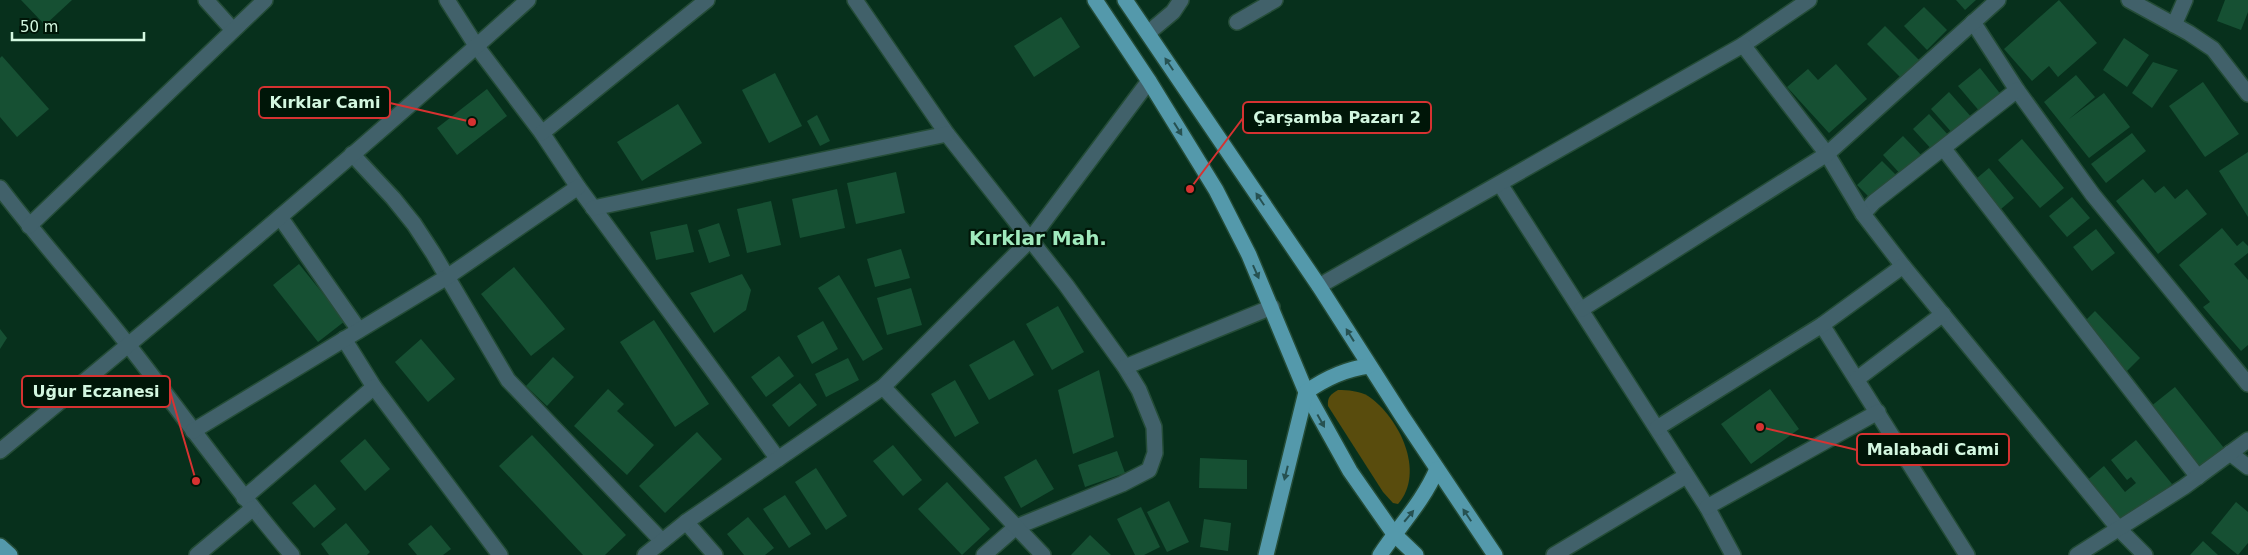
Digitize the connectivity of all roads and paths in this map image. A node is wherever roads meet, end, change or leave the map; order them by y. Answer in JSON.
{"nodes":[{"id":1,"x":206,"y":0,"type":"edge"},
{"id":2,"x":265,"y":0,"type":"edge"},
{"id":3,"x":447,"y":0,"type":"edge"},
{"id":4,"x":528,"y":0,"type":"edge"},
{"id":5,"x":707,"y":0,"type":"edge"},
{"id":6,"x":856,"y":0,"type":"edge"},
{"id":7,"x":1096,"y":0,"type":"edge"},
{"id":8,"x":1125,"y":0,"type":"edge"},
{"id":9,"x":1181,"y":0,"type":"edge"},
{"id":10,"x":1809,"y":0,"type":"edge"},
{"id":11,"x":1998,"y":0,"type":"edge"},
{"id":12,"x":2129,"y":0,"type":"edge"},
{"id":13,"x":2185,"y":0,"type":"edge"},
{"id":14,"x":1265,"y":2,"type":"edge"},
{"id":15,"x":1237,"y":22,"type":"dead end"},
{"id":16,"x":1973,"y":22,"type":"junction"},
{"id":17,"x":2174,"y":25,"type":"junction"},
{"id":18,"x":233,"y":30,"type":"junction"},
{"id":19,"x":1148,"y":33,"type":"junction"},
{"id":20,"x":1743,"y":45,"type":"junction"},
{"id":21,"x":476,"y":47,"type":"junction"},
{"id":22,"x":1149,"y":81,"type":"junction"},
{"id":23,"x":2016,"y":90,"type":"junction"},
{"id":24,"x":2248,"y":94,"type":"edge"},
{"id":25,"x":542,"y":133,"type":"junction"},
{"id":26,"x":947,"y":134,"type":"junction"},
{"id":27,"x":1944,"y":149,"type":"junction"},
{"id":28,"x":352,"y":154,"type":"junction"},
{"id":29,"x":1826,"y":154,"type":"junction"},
{"id":30,"x":1500,"y":184,"type":"junction"},
{"id":31,"x":0,"y":188,"type":"edge"},
{"id":32,"x":578,"y":188,"type":"junction"},
{"id":33,"x":593,"y":208,"type":"junction"},
{"id":34,"x":1863,"y":214,"type":"junction"},
{"id":35,"x":280,"y":217,"type":"junction"},
{"id":36,"x":29,"y":226,"type":"junction"},
{"id":37,"x":1030,"y":240,"type":"junction"},
{"id":38,"x":1902,"y":266,"type":"junction"},
{"id":39,"x":447,"y":277,"type":"junction"},
{"id":40,"x":1319,"y":286,"type":"junction"},
{"id":41,"x":1272,"y":307,"type":"junction"},
{"id":42,"x":1582,"y":309,"type":"junction"},
{"id":43,"x":1943,"y":314,"type":"junction"},
{"id":44,"x":1822,"y":325,"type":"junction"},
{"id":45,"x":358,"y":330,"type":"junction"},
{"id":46,"x":344,"y":339,"type":"junction"},
{"id":47,"x":129,"y":346,"type":"junction"},
{"id":48,"x":1369,"y":366,"type":"junction"},
{"id":49,"x":1125,"y":367,"type":"junction"},
{"id":50,"x":1857,"y":379,"type":"junction"},
{"id":51,"x":2248,"y":384,"type":"edge"},
{"id":52,"x":374,"y":387,"type":"junction"},
{"id":53,"x":883,"y":387,"type":"junction"},
{"id":54,"x":1306,"y":392,"type":"junction"},
{"id":55,"x":1878,"y":412,"type":"junction"},
{"id":56,"x":1657,"y":428,"type":"junction"},
{"id":57,"x":193,"y":431,"type":"junction"},
{"id":58,"x":2248,"y":440,"type":"edge"},
{"id":59,"x":0,"y":451,"type":"edge"},
{"id":60,"x":2230,"y":453,"type":"junction"},
{"id":61,"x":778,"y":459,"type":"junction"},
{"id":62,"x":2248,"y":467,"type":"edge"},
{"id":63,"x":1437,"y":469,"type":"junction"},
{"id":64,"x":1686,"y":476,"type":"junction"},
{"id":65,"x":2198,"y":477,"type":"junction"},
{"id":66,"x":248,"y":503,"type":"junction"},
{"id":67,"x":1707,"y":507,"type":"junction"},
{"id":68,"x":686,"y":522,"type":"junction"},
{"id":69,"x":1016,"y":527,"type":"junction"},
{"id":70,"x":2119,"y":529,"type":"junction"},
{"id":71,"x":1394,"y":534,"type":"junction"},
{"id":72,"x":662,"y":541,"type":"junction"},
{"id":73,"x":0,"y":546,"type":"edge"},
{"id":74,"x":10,"y":555,"type":"edge"},
{"id":75,"x":197,"y":555,"type":"edge"},
{"id":76,"x":292,"y":555,"type":"edge"},
{"id":77,"x":500,"y":555,"type":"edge"},
{"id":78,"x":645,"y":555,"type":"edge"},
{"id":79,"x":715,"y":555,"type":"edge"},
{"id":80,"x":984,"y":555,"type":"edge"},
{"id":81,"x":1043,"y":555,"type":"edge"},
{"id":82,"x":1266,"y":555,"type":"edge"},
{"id":83,"x":1380,"y":555,"type":"edge"},
{"id":84,"x":1416,"y":555,"type":"edge"},
{"id":85,"x":1494,"y":555,"type":"edge"},
{"id":86,"x":1554,"y":555,"type":"edge"},
{"id":87,"x":1734,"y":555,"type":"edge"},
{"id":88,"x":1967,"y":555,"type":"edge"},
{"id":89,"x":2077,"y":555,"type":"edge"},
{"id":90,"x":2146,"y":555,"type":"edge"}],
"edges":[{"from":1,"to":18,"type":"street"},
{"from":2,"to":18,"type":"street"},
{"from":3,"to":21,"type":"street"},
{"from":4,"to":21,"type":"street"},
{"from":5,"to":25,"type":"street"},
{"from":6,"to":26,"type":"street"},
{"from":7,"to":22,"type":"main road"},
{"from":8,"to":19,"type":"main road"},
{"from":9,"to":19,"type":"street"},
{"from":10,"to":20,"type":"street"},
{"from":11,"to":16,"type":"street"},
{"from":12,"to":17,"type":"street"},
{"from":13,"to":17,"type":"street"},
{"from":14,"to":15,"type":"street"},
{"from":16,"to":23,"type":"street"},
{"from":16,"to":29,"type":"street"},
{"from":17,"to":24,"type":"street"},
{"from":18,"to":36,"type":"street"},
{"from":40,"to":19,"type":"main road","one_way":true},
{"from":20,"to":29,"type":"street"},
{"from":20,"to":30,"type":"street"},
{"from":21,"to":25,"type":"street"},
{"from":21,"to":28,"type":"street"},
{"from":22,"to":37,"type":"street"},
{"from":22,"to":41,"type":"main road","one_way":true},
{"from":23,"to":27,"type":"street"},
{"from":23,"to":51,"type":"street"},
{"from":25,"to":32,"type":"street"},
{"from":26,"to":33,"type":"street"},
{"from":26,"to":37,"type":"street"},
{"from":27,"to":34,"type":"street"},
{"from":27,"to":65,"type":"street"},
{"from":28,"to":35,"type":"street"},
{"from":28,"to":39,"type":"street"},
{"from":29,"to":34,"type":"street"},
{"from":29,"to":42,"type":"street"},
{"from":30,"to":40,"type":"street"},
{"from":30,"to":42,"type":"street"},
{"from":31,"to":36,"type":"street"},
{"from":32,"to":33,"type":"street"},
{"from":32,"to":39,"type":"street"},
{"from":33,"to":61,"type":"street"},
{"from":34,"to":38,"type":"street"},
{"from":35,"to":45,"type":"street"},
{"from":35,"to":47,"type":"street"},
{"from":36,"to":47,"type":"street"},
{"from":37,"to":49,"type":"street"},
{"from":37,"to":53,"type":"street"},
{"from":38,"to":43,"type":"street"},
{"from":38,"to":44,"type":"street"},
{"from":39,"to":45,"type":"street"},
{"from":39,"to":72,"type":"street"},
{"from":48,"to":40,"type":"main road","one_way":true},
{"from":41,"to":49,"type":"street"},
{"from":41,"to":54,"type":"main road"},
{"from":42,"to":56,"type":"street"},
{"from":43,"to":50,"type":"street"},
{"from":43,"to":70,"type":"street"},
{"from":44,"to":50,"type":"street"},
{"from":44,"to":56,"type":"street"},
{"from":45,"to":46,"type":"street"},
{"from":46,"to":52,"type":"street"},
{"from":46,"to":57,"type":"street"},
{"from":47,"to":57,"type":"street"},
{"from":47,"to":59,"type":"street"},
{"from":48,"to":54,"type":"main road"},
{"from":48,"to":63,"type":"main road"},
{"from":49,"to":69,"type":"street"},
{"from":50,"to":55,"type":"street"},
{"from":52,"to":66,"type":"street"},
{"from":52,"to":77,"type":"street"},
{"from":53,"to":61,"type":"street"},
{"from":53,"to":69,"type":"street"},
{"from":54,"to":71,"type":"main road","one_way":true},
{"from":54,"to":82,"type":"main road","one_way":true},
{"from":55,"to":67,"type":"street"},
{"from":55,"to":88,"type":"street"},
{"from":56,"to":64,"type":"street"},
{"from":57,"to":66,"type":"street"},
{"from":58,"to":60,"type":"street"},
{"from":60,"to":62,"type":"street"},
{"from":60,"to":65,"type":"street"},
{"from":61,"to":68,"type":"street"},
{"from":71,"to":63,"type":"main road","one_way":true},
{"from":85,"to":63,"type":"main road","one_way":true},
{"from":64,"to":67,"type":"street"},
{"from":64,"to":86,"type":"street"},
{"from":65,"to":70,"type":"street"},
{"from":66,"to":75,"type":"street"},
{"from":66,"to":76,"type":"street"},
{"from":67,"to":87,"type":"street"},
{"from":68,"to":72,"type":"street"},
{"from":68,"to":79,"type":"street"},
{"from":69,"to":80,"type":"street"},
{"from":69,"to":81,"type":"street"},
{"from":70,"to":89,"type":"street"},
{"from":70,"to":90,"type":"street"},
{"from":71,"to":83,"type":"main road"},
{"from":71,"to":84,"type":"main road"},
{"from":72,"to":78,"type":"street"},
{"from":73,"to":74,"type":"main road"}]}
